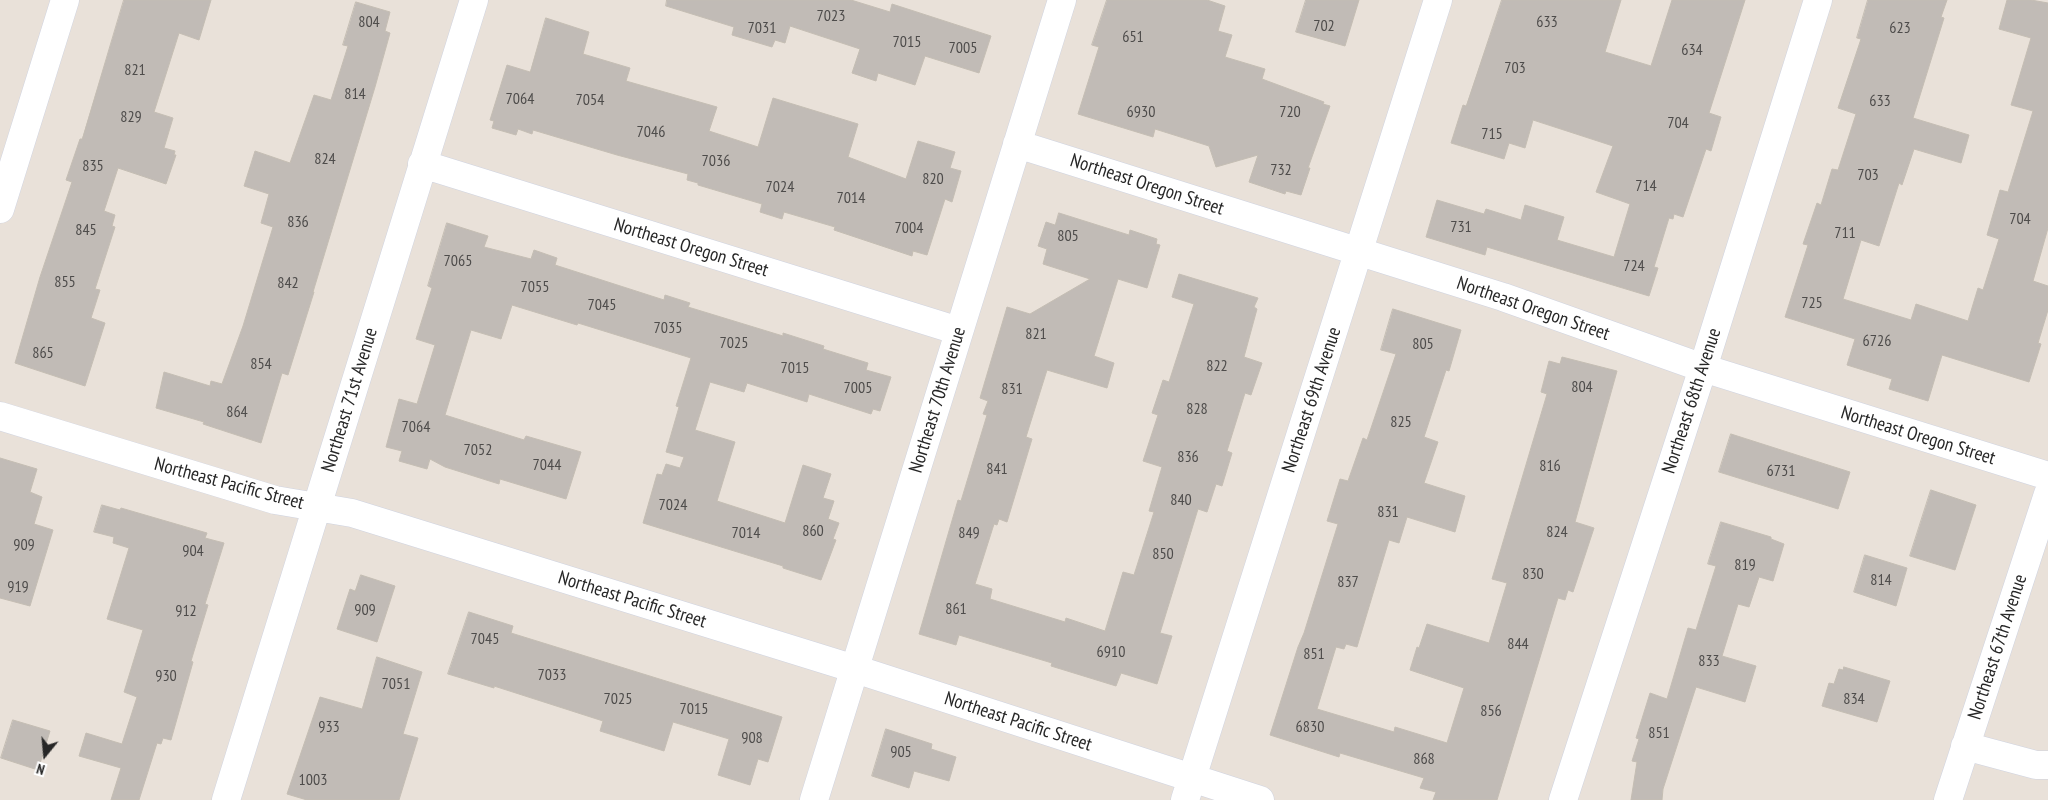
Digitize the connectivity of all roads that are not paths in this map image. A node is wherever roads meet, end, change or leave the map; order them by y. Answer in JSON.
{"nodes":[{"id":1,"x":65,"y":0,"type":"edge"},
{"id":2,"x":474,"y":0,"type":"edge"},
{"id":3,"x":1062,"y":0,"type":"edge"},
{"id":4,"x":1438,"y":0,"type":"edge"},
{"id":5,"x":1818,"y":0,"type":"edge"},
{"id":6,"x":1017,"y":144,"type":"junction"},
{"id":7,"x":422,"y":164,"type":"junction"},
{"id":8,"x":0,"y":209,"type":"edge"},
{"id":9,"x":1359,"y":252,"type":"junction"},
{"id":10,"x":959,"y":331,"type":"junction"},
{"id":11,"x":1703,"y":368,"type":"junction"},
{"id":12,"x":0,"y":416,"type":"edge"},
{"id":13,"x":2048,"y":476,"type":"edge"},
{"id":14,"x":2048,"y":494,"type":"edge"},
{"id":15,"x":316,"y":507,"type":"junction"},
{"id":16,"x":855,"y":669,"type":"junction"},
{"id":17,"x":1965,"y":746,"type":"junction"},
{"id":18,"x":2048,"y":765,"type":"edge"},
{"id":19,"x":1188,"y":789,"type":"edge"},
{"id":20,"x":226,"y":800,"type":"edge"},
{"id":21,"x":814,"y":800,"type":"edge"},
{"id":22,"x":1260,"y":800,"type":"edge"},
{"id":23,"x":1563,"y":800,"type":"edge"},
{"id":24,"x":1948,"y":800,"type":"edge"}],
"edges":[{"from":1,"to":8,"type":"street"},
{"from":2,"to":7,"type":"street","name":"Northeast 71st Avenue"},
{"from":3,"to":6,"type":"street","name":"Northeast 70th Avenue"},
{"from":4,"to":9,"type":"street","name":"Northeast 69th Avenue"},
{"from":5,"to":11,"type":"street","name":"Northeast 68th Avenue"},
{"from":6,"to":9,"type":"street","name":"Northeast Oregon Street"},
{"from":6,"to":10,"type":"street","name":"Northeast 70th Avenue"},
{"from":7,"to":10,"type":"street","name":"Northeast Oregon Street"},
{"from":7,"to":15,"type":"street","name":"Northeast 71st Avenue"},
{"from":9,"to":11,"type":"street","name":"Northeast Oregon Street"},
{"from":9,"to":19,"type":"street","name":"Northeast 69th Avenue"},
{"from":10,"to":16,"type":"street","name":"Northeast 70th Avenue"},
{"from":11,"to":13,"type":"street","name":"Northeast Oregon Street"},
{"from":11,"to":23,"type":"street","name":"Northeast 68th Avenue"},
{"from":12,"to":15,"type":"street","name":"Northeast Pacific Street"},
{"from":14,"to":17,"type":"street","name":"Northeast 67th Avenue"},
{"from":15,"to":16,"type":"street","name":"Northeast Pacific Street"},
{"from":15,"to":20,"type":"street","name":"Northeast 71st Avenue"},
{"from":16,"to":19,"type":"street","name":"Northeast Pacific Street"},
{"from":16,"to":21,"type":"street","name":"Northeast 70th Avenue"},
{"from":17,"to":18,"type":"street"},
{"from":17,"to":24,"type":"street","name":"Northeast 67th Avenue"},
{"from":19,"to":22,"type":"street","name":"Northeast Pacific Street"}]}
